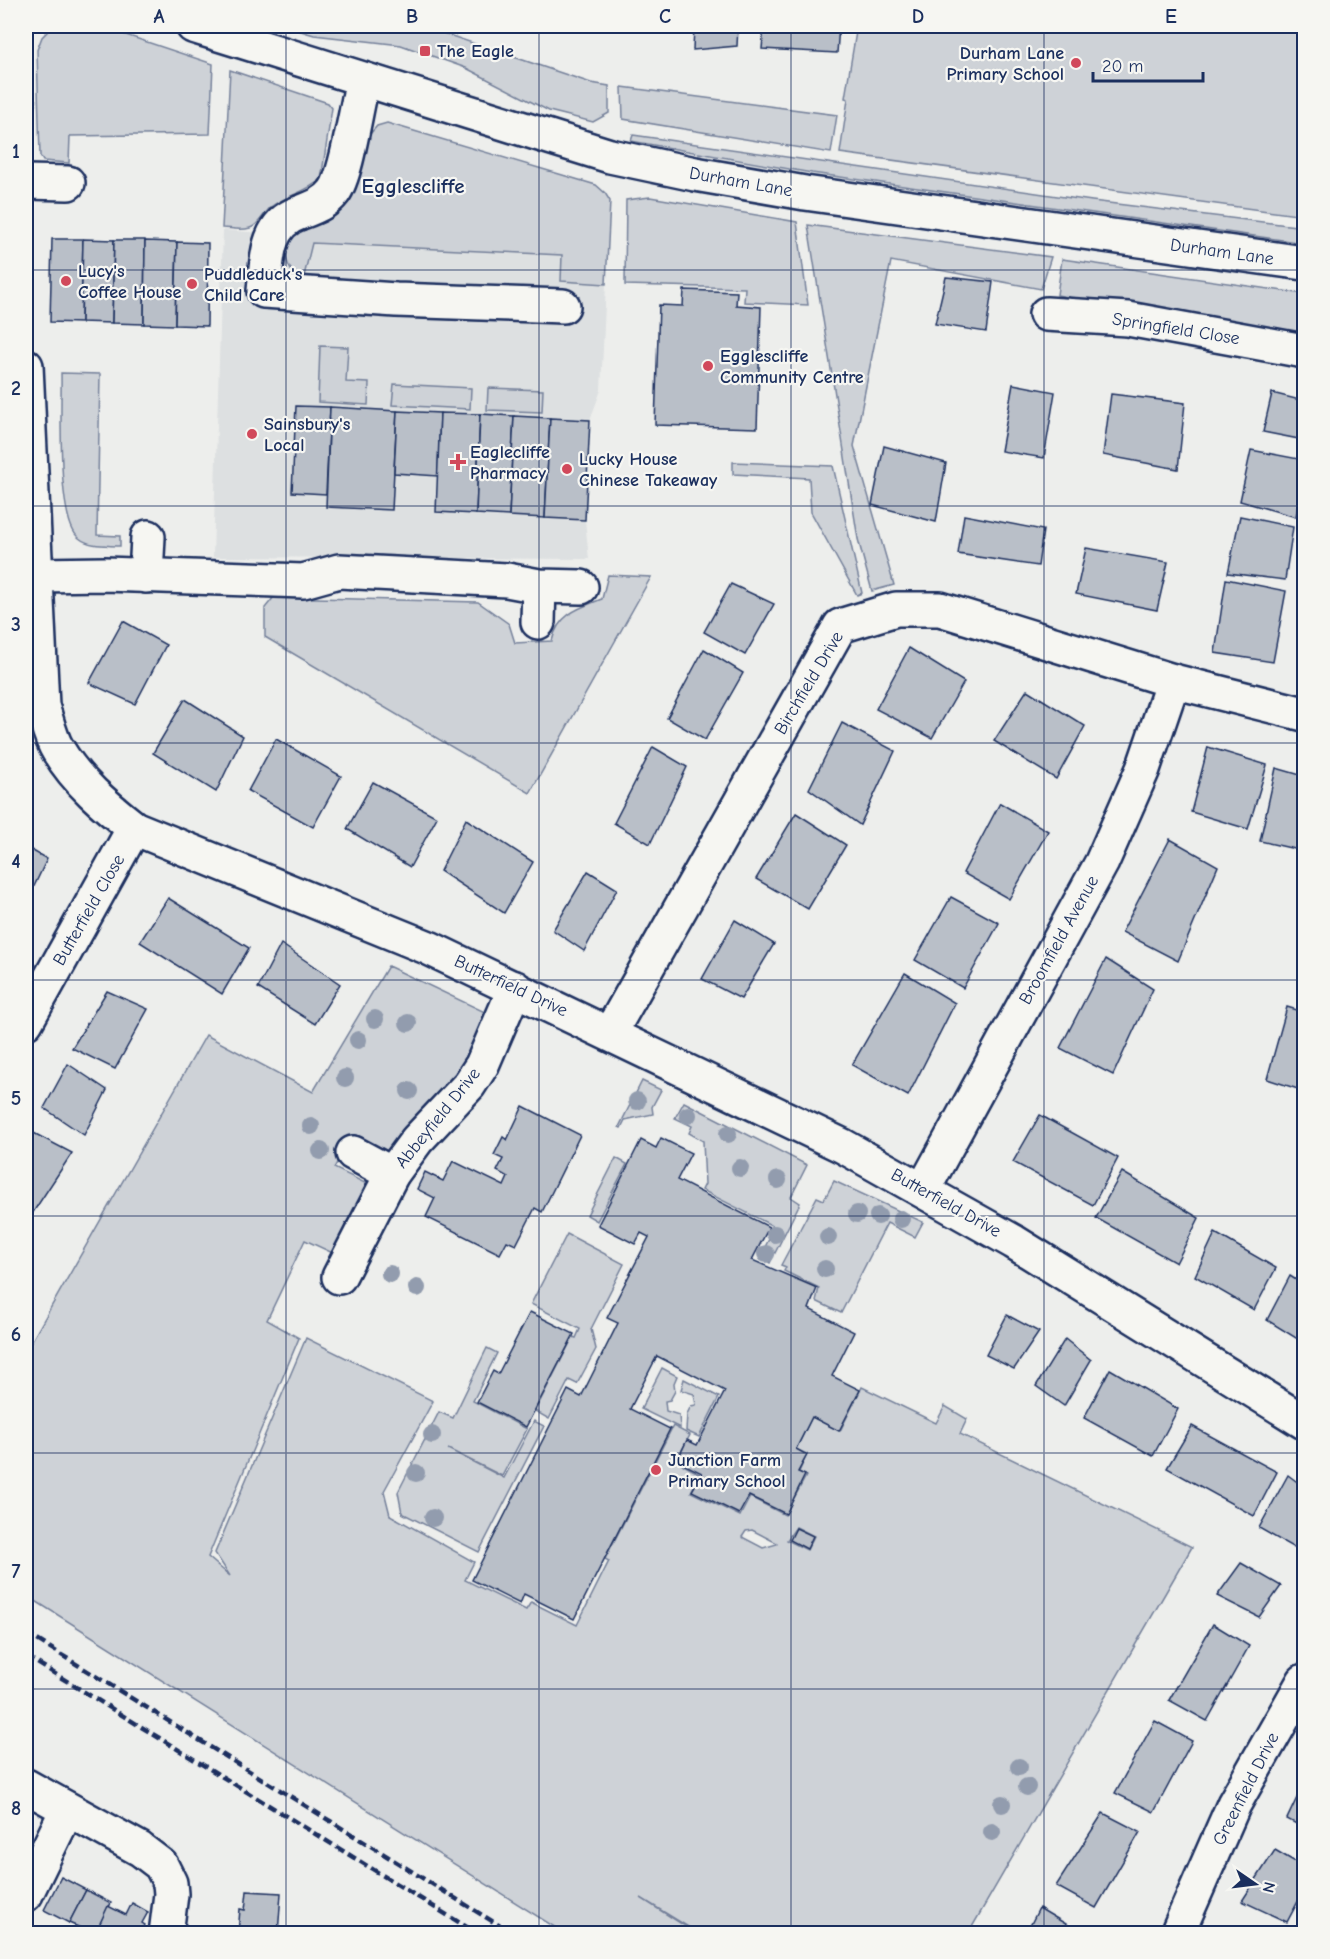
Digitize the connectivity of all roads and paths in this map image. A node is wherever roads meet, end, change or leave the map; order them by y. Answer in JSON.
{"nodes":[{"id":1,"x":202,"y":27,"type":"edge"},
{"id":2,"x":363,"y":81,"type":"junction"},
{"id":3,"x":26,"y":182,"type":"edge"},
{"id":4,"x":68,"y":183,"type":"dead end"},
{"id":5,"x":1305,"y":263,"type":"edge"},
{"id":6,"x":563,"y":306,"type":"dead end"},
{"id":7,"x":1046,"y":314,"type":"dead end"},
{"id":8,"x":1305,"y":351,"type":"edge"},
{"id":9,"x":26,"y":366,"type":"edge"},
{"id":10,"x":148,"y":537,"type":"dead end"},
{"id":11,"x":38,"y":575,"type":"junction"},
{"id":12,"x":146,"y":576,"type":"junction"},
{"id":13,"x":539,"y":586,"type":"junction"},
{"id":14,"x":581,"y":587,"type":"dead end"},
{"id":15,"x":538,"y":621,"type":"dead end"},
{"id":16,"x":1173,"y":681,"type":"junction"},
{"id":17,"x":1305,"y":714,"type":"edge"},
{"id":18,"x":134,"y":828,"type":"junction"},
{"id":19,"x":515,"y":988,"type":"junction"},
{"id":20,"x":26,"y":1022,"type":"edge"},
{"id":21,"x":610,"y":1033,"type":"junction"},
{"id":22,"x":353,"y":1154,"type":"dead end"},
{"id":23,"x":392,"y":1174,"type":"junction"},
{"id":24,"x":923,"y":1190,"type":"junction"},
{"id":25,"x":339,"y":1277,"type":"dead end"},
{"id":26,"x":1305,"y":1422,"type":"edge"},
{"id":27,"x":1305,"y":1680,"type":"edge"},
{"id":28,"x":26,"y":1786,"type":"edge"},
{"id":29,"x":67,"y":1810,"type":"junction"},
{"id":30,"x":26,"y":1894,"type":"edge"},
{"id":31,"x":166,"y":1934,"type":"edge"},
{"id":32,"x":1177,"y":1934,"type":"edge"}],
"edges":[{"from":1,"to":2,"type":"street","name":"Durham Lane"},
{"from":2,"to":5,"type":"street","name":"Durham Lane"},
{"from":2,"to":6,"type":"street"},
{"from":3,"to":4,"type":"street"},
{"from":7,"to":8,"type":"street","name":"Springfield Close"},
{"from":9,"to":11,"type":"street","name":"Butterfield Drive"},
{"from":10,"to":12,"type":"street"},
{"from":11,"to":12,"type":"street"},
{"from":11,"to":18,"type":"street","name":"Butterfield Drive"},
{"from":12,"to":13,"type":"street"},
{"from":13,"to":14,"type":"street"},
{"from":13,"to":15,"type":"street"},
{"from":16,"to":17,"type":"street","name":"Birchfield Drive"},
{"from":16,"to":21,"type":"street","name":"Birchfield Drive"},
{"from":16,"to":24,"type":"street","name":"Broomfield Avenue"},
{"from":18,"to":19,"type":"street","name":"Butterfield Drive"},
{"from":18,"to":20,"type":"street","name":"Butterfield Close"},
{"from":19,"to":21,"type":"street","name":"Butterfield Drive"},
{"from":19,"to":23,"type":"street","name":"Abbeyfield Drive"},
{"from":21,"to":24,"type":"street","name":"Butterfield Drive"},
{"from":22,"to":23,"type":"street"},
{"from":23,"to":25,"type":"street","name":"Abbeyfield Drive"},
{"from":24,"to":26,"type":"street","name":"Butterfield Drive"},
{"from":27,"to":32,"type":"street","name":"Greenfield Drive"},
{"from":28,"to":29,"type":"street"},
{"from":29,"to":30,"type":"street"},
{"from":29,"to":31,"type":"street"}]}
